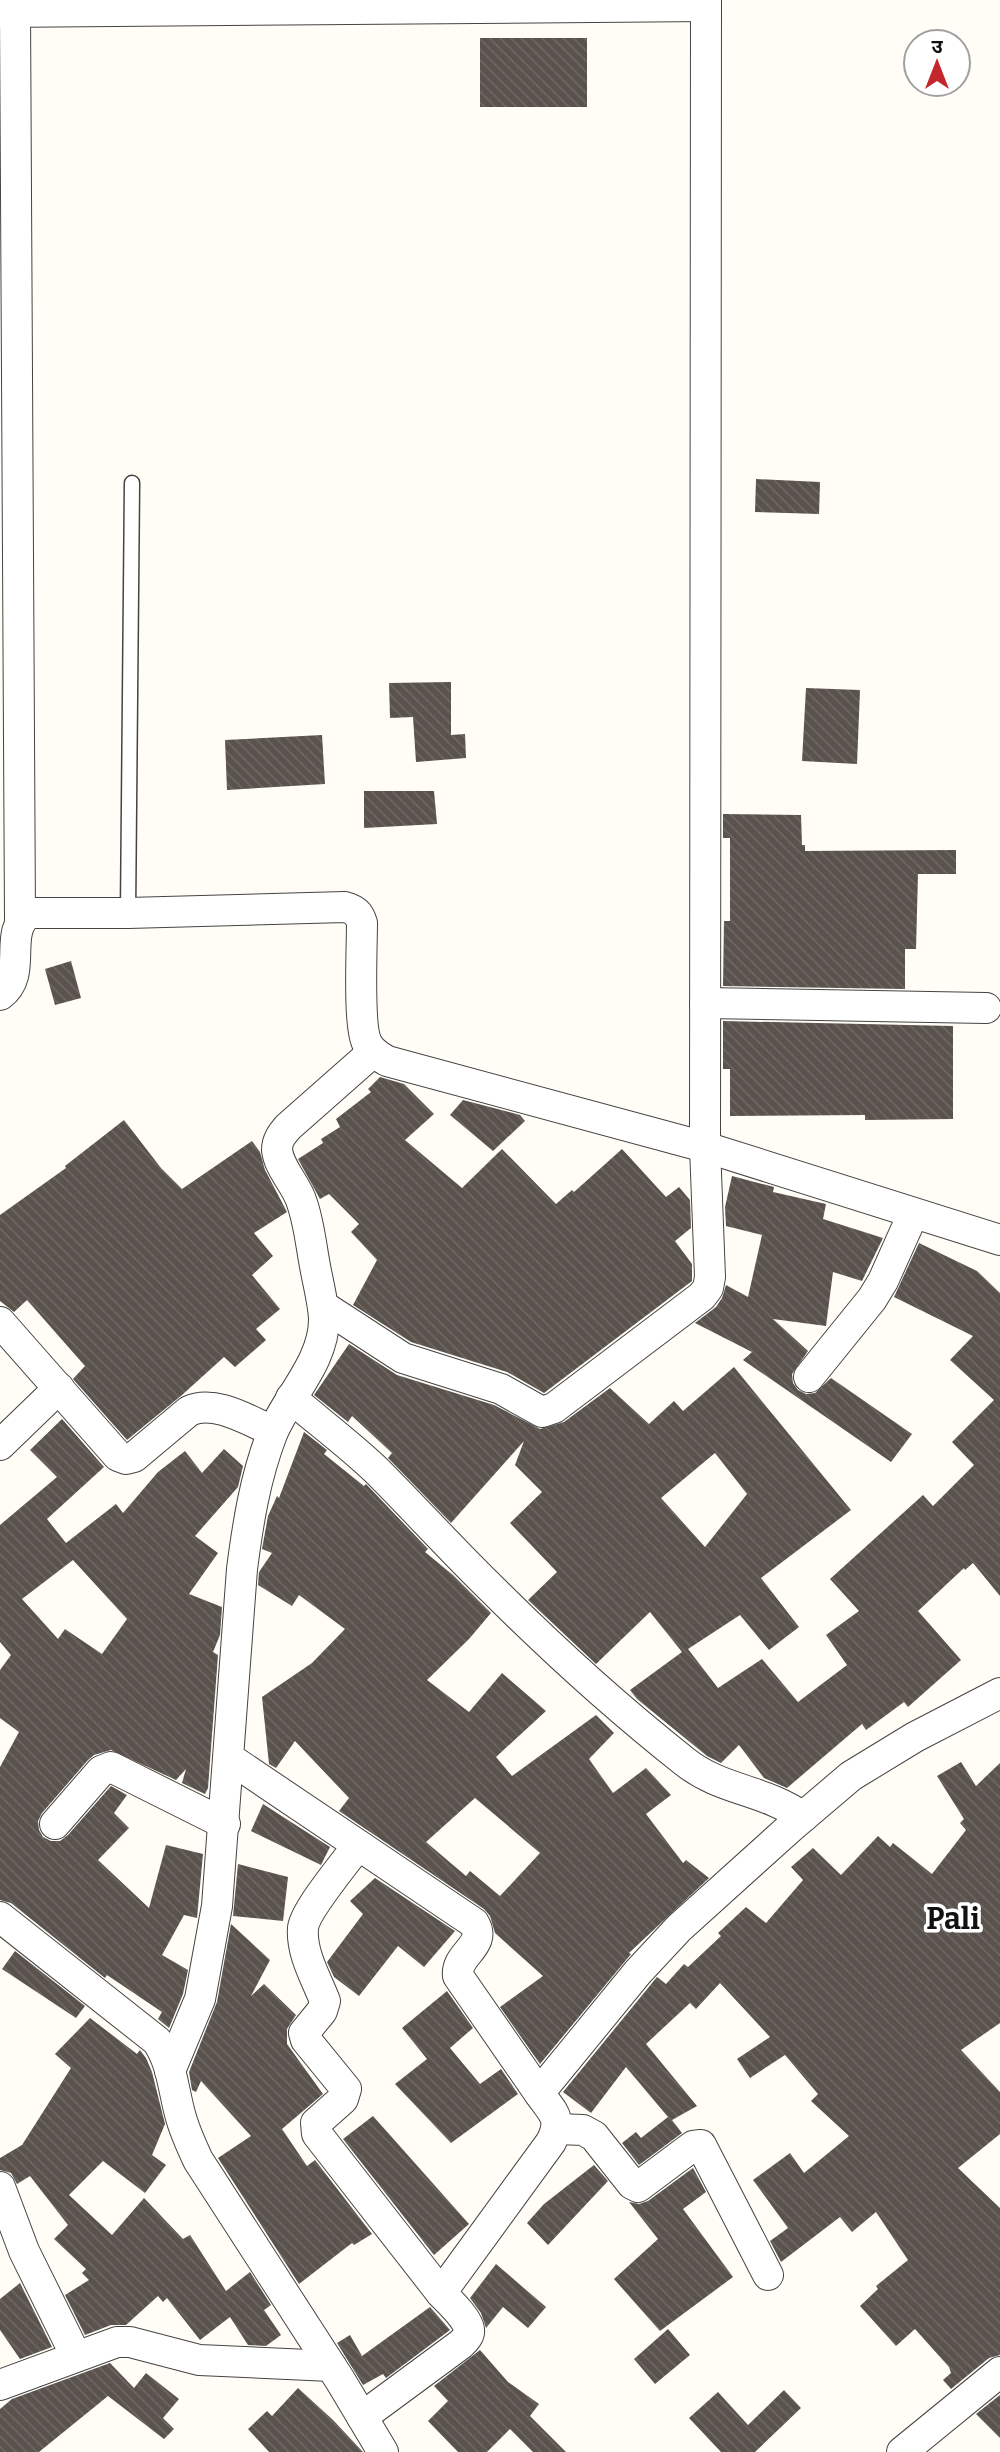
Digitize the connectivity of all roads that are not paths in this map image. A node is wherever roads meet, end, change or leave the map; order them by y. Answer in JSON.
{"nodes":[{"id":1,"x":706,"y":3,"type":"edge"},
{"id":2,"x":337,"y":4,"type":"edge"},
{"id":3,"x":8,"y":12,"type":"edge"},
{"id":4,"x":132,"y":483,"type":"dead end"},
{"id":5,"x":128,"y":913,"type":"junction"},
{"id":6,"x":20,"y":919,"type":"junction"},
{"id":7,"x":0,"y":995,"type":"edge"},
{"id":8,"x":705,"y":1003,"type":"junction"},
{"id":9,"x":986,"y":1008,"type":"dead end"},
{"id":10,"x":373,"y":1052,"type":"junction"},
{"id":11,"x":705,"y":1147,"type":"junction"},
{"id":12,"x":913,"y":1214,"type":"junction"},
{"id":13,"x":1000,"y":1240,"type":"edge"},
{"id":14,"x":323,"y":1306,"type":"junction"},
{"id":15,"x":0,"y":1322,"type":"edge"},
{"id":16,"x":809,"y":1377,"type":"dead end"},
{"id":17,"x":59,"y":1388,"type":"junction"},
{"id":18,"x":291,"y":1398,"type":"junction"},
{"id":19,"x":273,"y":1432,"type":"junction"},
{"id":20,"x":0,"y":1445,"type":"edge"},
{"id":21,"x":1000,"y":1693,"type":"edge"},
{"id":22,"x":229,"y":1758,"type":"junction"},
{"id":23,"x":803,"y":1817,"type":"junction"},
{"id":24,"x":55,"y":1825,"type":"dead end"},
{"id":25,"x":225,"y":1825,"type":"junction"},
{"id":26,"x":358,"y":1845,"type":"junction"},
{"id":27,"x":0,"y":1917,"type":"edge"},
{"id":28,"x":170,"y":2071,"type":"junction"},
{"id":29,"x":540,"y":2093,"type":"junction"},
{"id":30,"x":558,"y":2129,"type":"junction"},
{"id":31,"x":0,"y":2187,"type":"edge"},
{"id":32,"x":768,"y":2275,"type":"dead end"},
{"id":33,"x":441,"y":2293,"type":"junction"},
{"id":34,"x":76,"y":2356,"type":"junction"},
{"id":35,"x":331,"y":2366,"type":"junction"},
{"id":36,"x":1000,"y":2372,"type":"edge"},
{"id":37,"x":0,"y":2385,"type":"edge"},
{"id":38,"x":362,"y":2417,"type":"junction"},
{"id":39,"x":383,"y":2452,"type":"edge"},
{"id":40,"x":902,"y":2452,"type":"edge"}],
"edges":[{"from":1,"to":2,"type":"street"},
{"from":1,"to":8,"type":"street"},
{"from":2,"to":3,"type":"street"},
{"from":3,"to":6,"type":"street"},
{"from":4,"to":5,"type":"lane"},
{"from":5,"to":6,"type":"street"},
{"from":5,"to":10,"type":"street"},
{"from":6,"to":7,"type":"street"},
{"from":8,"to":9,"type":"street"},
{"from":8,"to":11,"type":"street"},
{"from":10,"to":11,"type":"street"},
{"from":10,"to":14,"type":"street"},
{"from":11,"to":12,"type":"street"},
{"from":11,"to":14,"type":"street"},
{"from":12,"to":13,"type":"street"},
{"from":12,"to":16,"type":"street"},
{"from":14,"to":18,"type":"street"},
{"from":15,"to":17,"type":"street"},
{"from":17,"to":19,"type":"street"},
{"from":17,"to":20,"type":"street"},
{"from":18,"to":19,"type":"street"},
{"from":18,"to":23,"type":"street"},
{"from":19,"to":22,"type":"street"},
{"from":21,"to":23,"type":"street"},
{"from":22,"to":25,"type":"street"},
{"from":22,"to":26,"type":"street"},
{"from":23,"to":29,"type":"street"},
{"from":24,"to":25,"type":"street"},
{"from":25,"to":28,"type":"street"},
{"from":26,"to":29,"type":"street"},
{"from":26,"to":33,"type":"street"},
{"from":27,"to":28,"type":"street"},
{"from":28,"to":35,"type":"street"},
{"from":29,"to":30,"type":"street"},
{"from":30,"to":32,"type":"street"},
{"from":30,"to":33,"type":"street"},
{"from":31,"to":34,"type":"street"},
{"from":33,"to":38,"type":"street"},
{"from":34,"to":35,"type":"street"},
{"from":34,"to":37,"type":"street"},
{"from":35,"to":38,"type":"street"},
{"from":36,"to":40,"type":"street"},
{"from":38,"to":39,"type":"street"}]}
